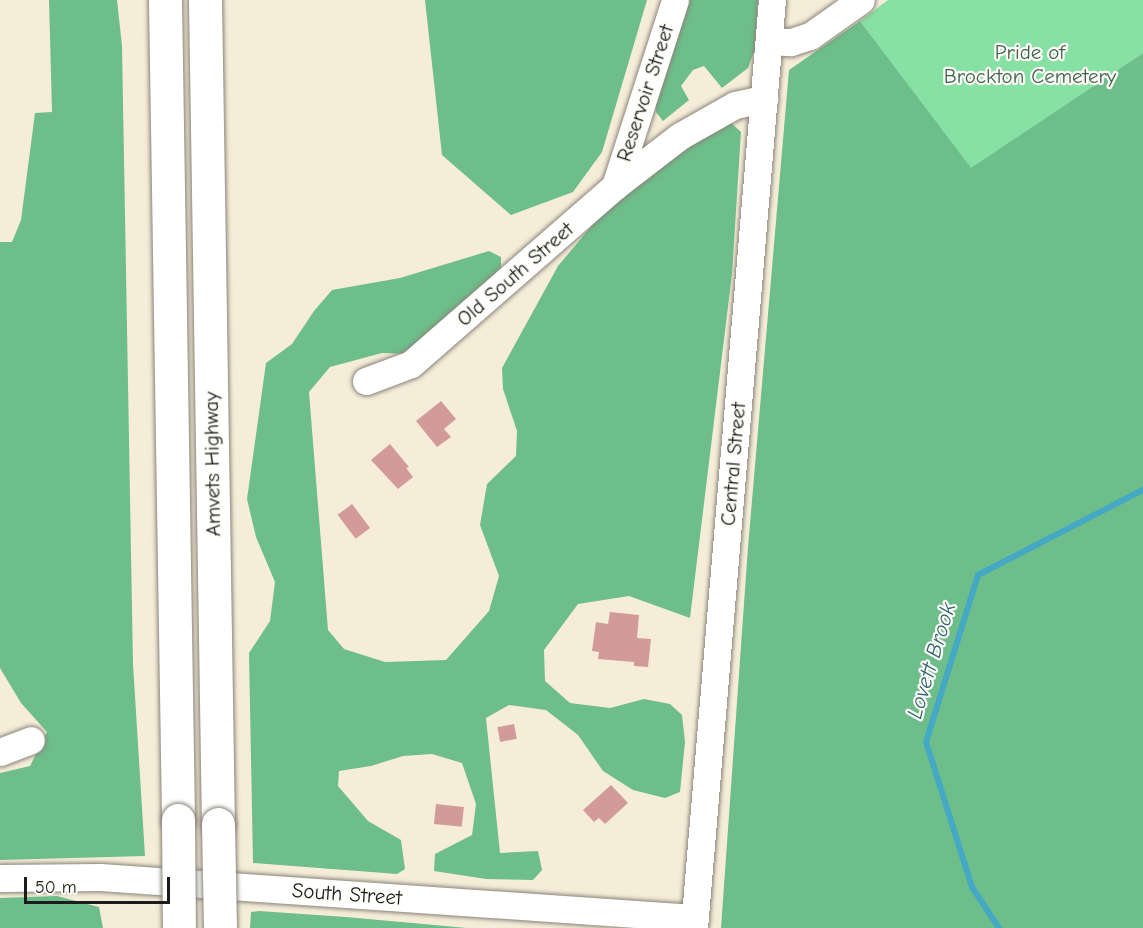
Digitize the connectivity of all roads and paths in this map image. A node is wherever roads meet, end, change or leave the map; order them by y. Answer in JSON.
{"nodes":[{"id":1,"x":165,"y":0,"type":"edge"},
{"id":2,"x":205,"y":0,"type":"edge"},
{"id":3,"x":675,"y":0,"type":"edge"},
{"id":4,"x":772,"y":0,"type":"edge"},
{"id":5,"x":861,"y":0,"type":"edge"},
{"id":6,"x":769,"y":41,"type":"junction"},
{"id":7,"x":644,"y":97,"type":"junction"},
{"id":8,"x":764,"y":99,"type":"junction"},
{"id":9,"x":680,"y":136,"type":"junction"},
{"id":10,"x":615,"y":186,"type":"junction"},
{"id":11,"x":366,"y":381,"type":"dead end"},
{"id":12,"x":31,"y":740,"type":"dead end"},
{"id":13,"x":0,"y":752,"type":"edge"},
{"id":14,"x":0,"y":878,"type":"edge"},
{"id":15,"x":694,"y":923,"type":"edge"},
{"id":16,"x":179,"y":928,"type":"edge"},
{"id":17,"x":220,"y":928,"type":"edge"}],
"edges":[{"from":1,"to":16,"type":"highway","name":"Amvets Highway","bridge":true},
{"from":2,"to":17,"type":"highway","name":"Amvets Highway","bridge":true},
{"from":3,"to":7,"type":"street","name":"Reservoir Street"},
{"from":4,"to":6,"type":"street","name":"Central Street"},
{"from":5,"to":6,"type":"street"},
{"from":6,"to":8,"type":"street","name":"Central Street"},
{"from":7,"to":9,"type":"street"},
{"from":7,"to":10,"type":"street","name":"Reservoir Street"},
{"from":8,"to":9,"type":"street"},
{"from":8,"to":15,"type":"street","name":"Central Street"},
{"from":9,"to":10,"type":"street","name":"Old South Street"},
{"from":10,"to":11,"type":"street","name":"Old South Street"},
{"from":12,"to":13,"type":"street"},
{"from":14,"to":15,"type":"street","name":"South Street"}]}
